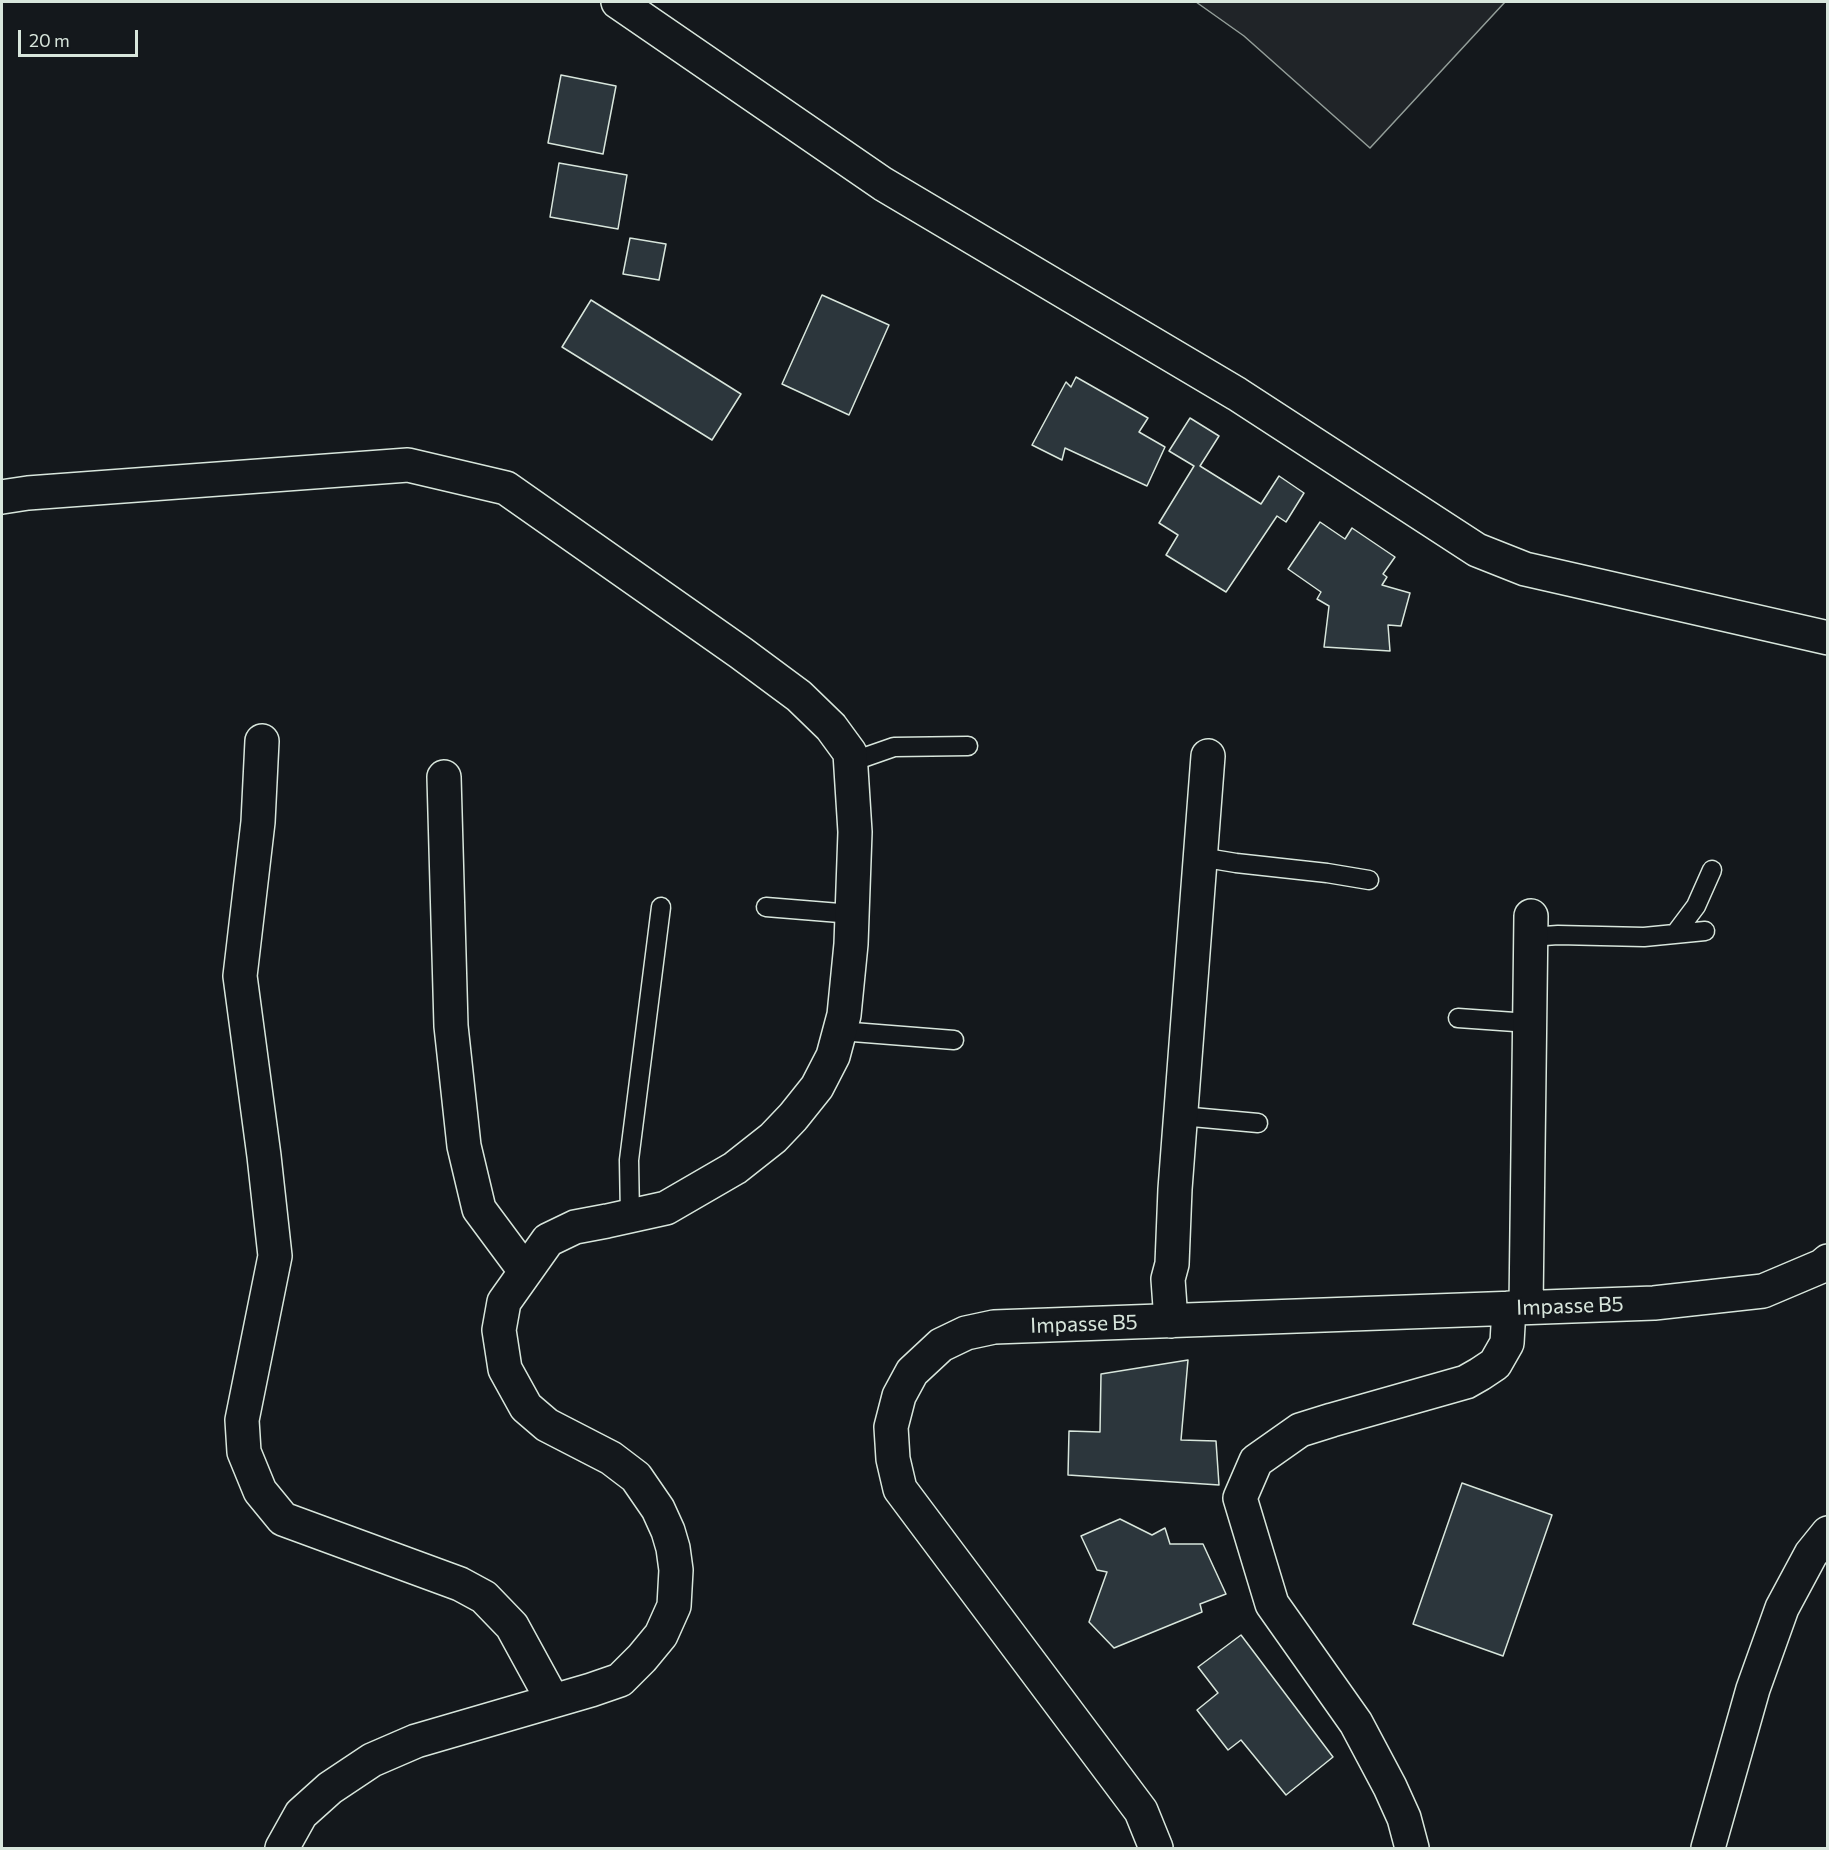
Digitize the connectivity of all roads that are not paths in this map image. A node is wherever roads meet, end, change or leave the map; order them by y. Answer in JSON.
{"nodes":[{"id":1,"x":618,"y":2,"type":"edge"},
{"id":2,"x":2,"y":497,"type":"edge"},
{"id":3,"x":1827,"y":638,"type":"edge"},
{"id":4,"x":262,"y":741,"type":"dead end"},
{"id":5,"x":968,"y":746,"type":"dead end"},
{"id":6,"x":1208,"y":756,"type":"dead end"},
{"id":7,"x":851,"y":762,"type":"junction"},
{"id":8,"x":444,"y":777,"type":"dead end"},
{"id":9,"x":1200,"y":857,"type":"junction"},
{"id":10,"x":1712,"y":870,"type":"dead end"},
{"id":11,"x":1369,"y":880,"type":"dead end"},
{"id":12,"x":661,"y":907,"type":"dead end"},
{"id":13,"x":766,"y":907,"type":"dead end"},
{"id":14,"x":852,"y":914,"type":"junction"},
{"id":15,"x":1531,"y":927,"type":"joint"},
{"id":16,"x":1705,"y":931,"type":"dead end"},
{"id":17,"x":1675,"y":934,"type":"junction"},
{"id":18,"x":1458,"y":1018,"type":"dead end"},
{"id":19,"x":1529,"y":1023,"type":"junction"},
{"id":20,"x":840,"y":1031,"type":"junction"},
{"id":21,"x":954,"y":1040,"type":"dead end"},
{"id":22,"x":1181,"y":1116,"type":"junction"},
{"id":23,"x":1258,"y":1123,"type":"dead end"},
{"id":24,"x":630,"y":1216,"type":"junction"},
{"id":25,"x":1827,"y":1261,"type":"edge"},
{"id":26,"x":525,"y":1271,"type":"junction"},
{"id":27,"x":1517,"y":1307,"type":"junction"},
{"id":28,"x":1171,"y":1321,"type":"junction"},
{"id":29,"x":1827,"y":1533,"type":"edge"},
{"id":30,"x":553,"y":1701,"type":"junction"},
{"id":31,"x":282,"y":1848,"type":"edge"},
{"id":32,"x":1156,"y":1848,"type":"edge"},
{"id":33,"x":1412,"y":1848,"type":"edge"},
{"id":34,"x":1708,"y":1848,"type":"edge"}],
"edges":[{"from":1,"to":3,"type":"street"},
{"from":2,"to":7,"type":"street"},
{"from":4,"to":30,"type":"street"},
{"from":5,"to":7,"type":"lane"},
{"from":6,"to":9,"type":"street"},
{"from":7,"to":14,"type":"street"},
{"from":8,"to":26,"type":"street"},
{"from":9,"to":11,"type":"lane"},
{"from":9,"to":22,"type":"street"},
{"from":10,"to":17,"type":"lane"},
{"from":12,"to":24,"type":"lane"},
{"from":13,"to":14,"type":"lane"},
{"from":14,"to":20,"type":"street"},
{"from":15,"to":17,"type":"lane"},
{"from":15,"to":19,"type":"street"},
{"from":16,"to":17,"type":"lane"},
{"from":18,"to":19,"type":"lane"},
{"from":19,"to":27,"type":"street"},
{"from":20,"to":21,"type":"lane"},
{"from":20,"to":24,"type":"street"},
{"from":22,"to":23,"type":"lane"},
{"from":22,"to":28,"type":"street"},
{"from":24,"to":26,"type":"street"},
{"from":25,"to":27,"type":"street","name":"Impasse B5"},
{"from":26,"to":30,"type":"street"},
{"from":27,"to":28,"type":"street","name":"Impasse B5"},
{"from":27,"to":33,"type":"street"},
{"from":28,"to":32,"type":"street","name":"Impasse B5"},
{"from":29,"to":34,"type":"street"},
{"from":30,"to":31,"type":"street"}]}
